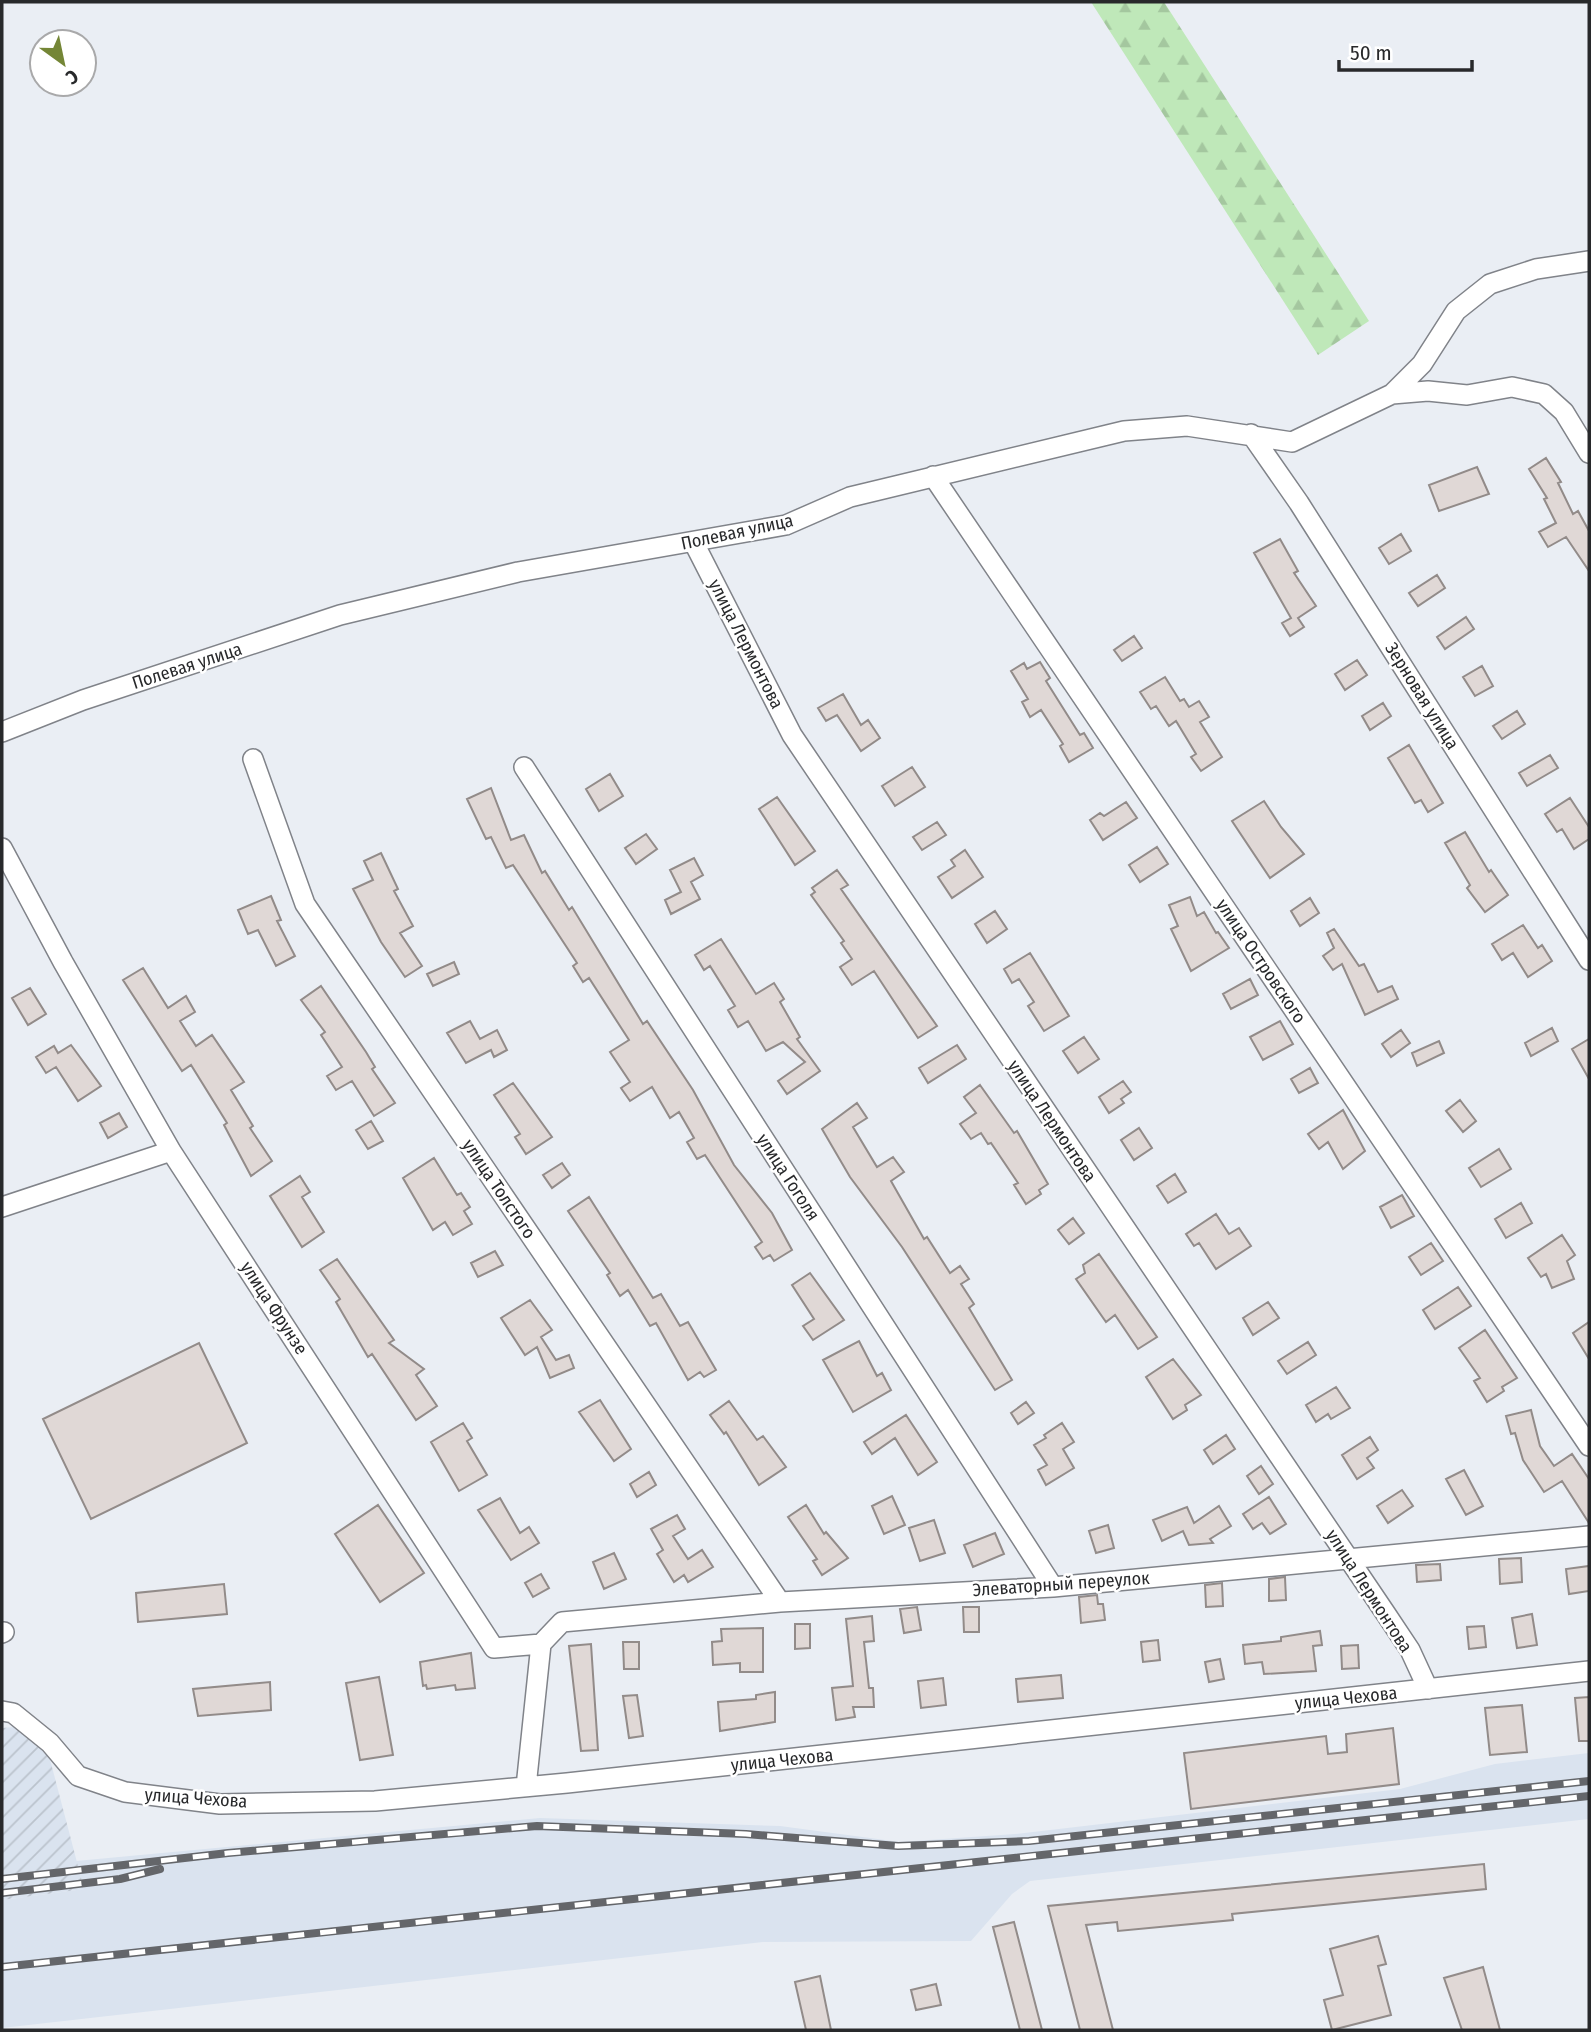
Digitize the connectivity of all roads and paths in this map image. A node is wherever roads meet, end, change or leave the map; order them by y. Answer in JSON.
{"nodes":[{"id":1,"x":1589,"y":261,"type":"edge"},
{"id":2,"x":1392,"y":394,"type":"junction"},
{"id":3,"x":1251,"y":435,"type":"junction"},
{"id":4,"x":1589,"y":453,"type":"edge"},
{"id":5,"x":933,"y":476,"type":"junction"},
{"id":6,"x":694,"y":542,"type":"junction"},
{"id":7,"x":2,"y":732,"type":"edge"},
{"id":8,"x":253,"y":759,"type":"dead end"},
{"id":9,"x":524,"y":767,"type":"dead end"},
{"id":10,"x":2,"y":848,"type":"edge"},
{"id":11,"x":1589,"y":960,"type":"edge"},
{"id":12,"x":171,"y":1151,"type":"junction"},
{"id":13,"x":2,"y":1207,"type":"edge"},
{"id":14,"x":1589,"y":1446,"type":"edge"},
{"id":15,"x":1589,"y":1536,"type":"edge"},
{"id":16,"x":1349,"y":1559,"type":"junction"},
{"id":17,"x":1053,"y":1587,"type":"junction"},
{"id":18,"x":780,"y":1602,"type":"junction"},
{"id":19,"x":541,"y":1644,"type":"junction"},
{"id":20,"x":1589,"y":1671,"type":"edge"},
{"id":21,"x":1427,"y":1689,"type":"junction"},
{"id":22,"x":2,"y":1710,"type":"edge"},
{"id":23,"x":526,"y":1787,"type":"junction"}],
"edges":[{"from":1,"to":2,"type":"street","name":"Полевая улица"},
{"from":2,"to":3,"type":"street","name":"Полевая улица"},
{"from":2,"to":4,"type":"street"},
{"from":3,"to":5,"type":"street","name":"Полевая улица"},
{"from":3,"to":11,"type":"street","name":"Зерновая улица"},
{"from":5,"to":6,"type":"street","name":"Полевая улица"},
{"from":5,"to":14,"type":"street","name":"улица Островского"},
{"from":6,"to":7,"type":"street","name":"Полевая улица"},
{"from":6,"to":16,"type":"street","name":"улица Лермонтова"},
{"from":8,"to":18,"type":"street","name":"улица Толстого"},
{"from":9,"to":17,"type":"street","name":"улица Гоголя"},
{"from":10,"to":12,"type":"street","name":"улица Фрунзе"},
{"from":12,"to":13,"type":"street"},
{"from":12,"to":19,"type":"street","name":"улица Фрунзе"},
{"from":15,"to":16,"type":"street","name":"Элеваторный переулок"},
{"from":16,"to":17,"type":"street","name":"Элеваторный переулок"},
{"from":16,"to":21,"type":"street","name":"улица Лермонтова"},
{"from":17,"to":18,"type":"street","name":"Элеваторный переулок"},
{"from":18,"to":19,"type":"street","name":"Элеваторный переулок"},
{"from":19,"to":23,"type":"street"},
{"from":20,"to":21,"type":"street","name":"улица Чехова"},
{"from":21,"to":23,"type":"street","name":"улица Чехова"},
{"from":22,"to":23,"type":"street","name":"улица Чехова"}]}
